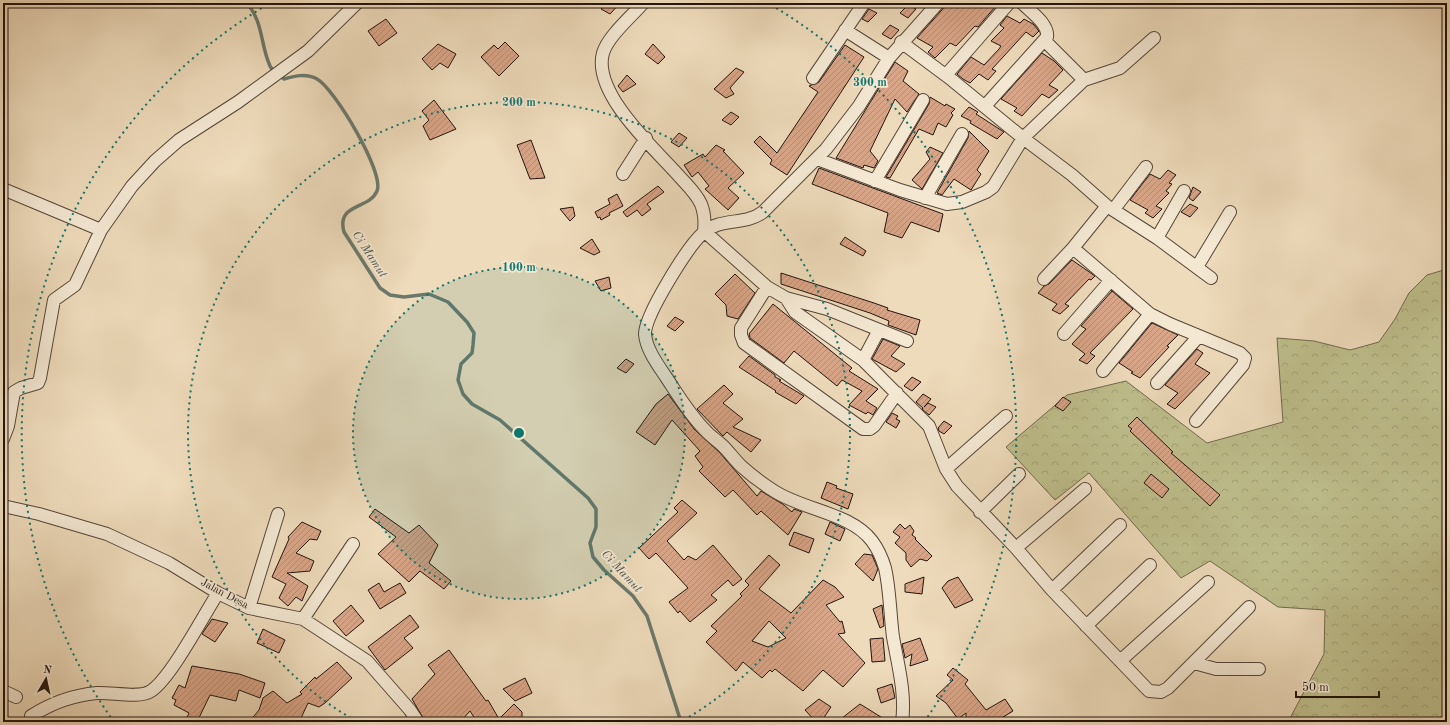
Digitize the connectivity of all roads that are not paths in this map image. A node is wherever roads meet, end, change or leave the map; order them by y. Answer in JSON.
{"nodes":[{"id":1,"x":357,"y":3,"type":"edge"},
{"id":2,"x":643,"y":3,"type":"edge"},
{"id":3,"x":864,"y":3,"type":"edge"},
{"id":4,"x":938,"y":3,"type":"edge"},
{"id":5,"x":1009,"y":3,"type":"edge"},
{"id":6,"x":1022,"y":3,"type":"edge"},
{"id":7,"x":845,"y":30,"type":"junction"},
{"id":8,"x":1154,"y":38,"type":"dead end"},
{"id":9,"x":1045,"y":41,"type":"junction"},
{"id":10,"x":901,"y":42,"type":"junction"},
{"id":11,"x":889,"y":58,"type":"junction"},
{"id":12,"x":946,"y":75,"type":"junction"},
{"id":13,"x":813,"y":78,"type":"dead end"},
{"id":14,"x":1084,"y":80,"type":"junction"},
{"id":15,"x":922,"y":100,"type":"dead end"},
{"id":16,"x":985,"y":106,"type":"junction"},
{"id":17,"x":962,"y":134,"type":"dead end"},
{"id":18,"x":646,"y":138,"type":"junction"},
{"id":19,"x":1023,"y":138,"type":"junction"},
{"id":20,"x":817,"y":159,"type":"junction"},
{"id":21,"x":1146,"y":167,"type":"dead end"},
{"id":22,"x":623,"y":174,"type":"dead end"},
{"id":23,"x":875,"y":181,"type":"junction"},
{"id":24,"x":3,"y":189,"type":"edge"},
{"id":25,"x":1184,"y":191,"type":"dead end"},
{"id":26,"x":925,"y":198,"type":"junction"},
{"id":27,"x":1110,"y":208,"type":"junction"},
{"id":28,"x":1230,"y":212,"type":"dead end"},
{"id":29,"x":101,"y":230,"type":"junction"},
{"id":30,"x":704,"y":231,"type":"junction"},
{"id":31,"x":1157,"y":238,"type":"junction"},
{"id":32,"x":1073,"y":248,"type":"junction"},
{"id":33,"x":1197,"y":267,"type":"junction"},
{"id":34,"x":1044,"y":278,"type":"dead end"},
{"id":35,"x":1211,"y":278,"type":"dead end"},
{"id":36,"x":1111,"y":280,"type":"junction"},
{"id":37,"x":767,"y":287,"type":"junction"},
{"id":38,"x":786,"y":298,"type":"junction"},
{"id":39,"x":1150,"y":314,"type":"junction"},
{"id":40,"x":879,"y":330,"type":"junction"},
{"id":41,"x":1064,"y":334,"type":"dead end"},
{"id":42,"x":1199,"y":336,"type":"junction"},
{"id":43,"x":907,"y":341,"type":"dead end"},
{"id":44,"x":862,"y":360,"type":"junction"},
{"id":45,"x":1103,"y":371,"type":"dead end"},
{"id":46,"x":1157,"y":383,"type":"dead end"},
{"id":47,"x":897,"y":393,"type":"junction"},
{"id":48,"x":1006,"y":416,"type":"dead end"},
{"id":49,"x":1196,"y":421,"type":"dead end"},
{"id":50,"x":3,"y":439,"type":"edge"},
{"id":51,"x":946,"y":469,"type":"junction"},
{"id":52,"x":1019,"y":474,"type":"dead end"},
{"id":53,"x":1085,"y":489,"type":"dead end"},
{"id":54,"x":3,"y":506,"type":"edge"},
{"id":55,"x":980,"y":512,"type":"junction"},
{"id":56,"x":278,"y":514,"type":"dead end"},
{"id":57,"x":1120,"y":525,"type":"dead end"},
{"id":58,"x":353,"y":544,"type":"dead end"},
{"id":59,"x":1016,"y":548,"type":"junction"},
{"id":60,"x":1150,"y":565,"type":"dead end"},
{"id":61,"x":1208,"y":582,"type":"dead end"},
{"id":62,"x":1052,"y":590,"type":"junction"},
{"id":63,"x":218,"y":593,"type":"junction"},
{"id":64,"x":1249,"y":607,"type":"dead end"},
{"id":65,"x":249,"y":608,"type":"junction"},
{"id":66,"x":303,"y":619,"type":"junction"},
{"id":67,"x":1086,"y":626,"type":"junction"},
{"id":68,"x":1120,"y":660,"type":"junction"},
{"id":69,"x":1194,"y":663,"type":"junction"},
{"id":70,"x":1259,"y":669,"type":"dead end"},
{"id":71,"x":3,"y":691,"type":"edge"},
{"id":72,"x":16,"y":697,"type":"dead end"},
{"id":73,"x":31,"y":716,"type":"dead end"},
{"id":74,"x":418,"y":722,"type":"edge"},
{"id":75,"x":902,"y":722,"type":"edge"}],
"edges":[{"from":1,"to":29,"type":"street"},
{"from":2,"to":18,"type":"street"},
{"from":3,"to":7,"type":"street"},
{"from":4,"to":10,"type":"street"},
{"from":5,"to":12,"type":"street"},
{"from":6,"to":9,"type":"street"},
{"from":7,"to":11,"type":"street"},
{"from":7,"to":13,"type":"street"},
{"from":8,"to":14,"type":"street"},
{"from":9,"to":14,"type":"street"},
{"from":9,"to":16,"type":"street"},
{"from":10,"to":11,"type":"street"},
{"from":10,"to":12,"type":"street"},
{"from":11,"to":20,"type":"street"},
{"from":12,"to":16,"type":"street"},
{"from":14,"to":19,"type":"street"},
{"from":15,"to":23,"type":"street"},
{"from":16,"to":19,"type":"street"},
{"from":17,"to":26,"type":"street"},
{"from":18,"to":22,"type":"street"},
{"from":18,"to":30,"type":"street"},
{"from":19,"to":26,"type":"street"},
{"from":19,"to":27,"type":"street"},
{"from":20,"to":23,"type":"street"},
{"from":20,"to":30,"type":"street"},
{"from":21,"to":27,"type":"street"},
{"from":23,"to":26,"type":"street"},
{"from":24,"to":29,"type":"street"},
{"from":25,"to":31,"type":"street"},
{"from":27,"to":31,"type":"street"},
{"from":27,"to":32,"type":"street"},
{"from":28,"to":33,"type":"street"},
{"from":29,"to":50,"type":"street"},
{"from":30,"to":37,"type":"street"},
{"from":30,"to":75,"type":"street"},
{"from":31,"to":33,"type":"street"},
{"from":32,"to":34,"type":"street"},
{"from":32,"to":36,"type":"street"},
{"from":33,"to":35,"type":"street"},
{"from":36,"to":39,"type":"street"},
{"from":36,"to":41,"type":"street"},
{"from":37,"to":38,"type":"street"},
{"from":37,"to":47,"type":"street"},
{"from":38,"to":40,"type":"street"},
{"from":38,"to":44,"type":"street"},
{"from":39,"to":42,"type":"street"},
{"from":39,"to":45,"type":"street"},
{"from":40,"to":43,"type":"street"},
{"from":40,"to":44,"type":"street"},
{"from":42,"to":46,"type":"street"},
{"from":42,"to":49,"type":"street"},
{"from":44,"to":47,"type":"street"},
{"from":47,"to":51,"type":"street"},
{"from":48,"to":51,"type":"street"},
{"from":51,"to":55,"type":"street"},
{"from":52,"to":55,"type":"street"},
{"from":53,"to":59,"type":"street"},
{"from":54,"to":63,"type":"street","name":"Jalan Desa"},
{"from":55,"to":59,"type":"street"},
{"from":56,"to":65,"type":"street"},
{"from":57,"to":62,"type":"street"},
{"from":58,"to":66,"type":"street"},
{"from":59,"to":62,"type":"street"},
{"from":60,"to":67,"type":"street"},
{"from":61,"to":68,"type":"street"},
{"from":62,"to":67,"type":"street"},
{"from":63,"to":65,"type":"street","name":"Jalan Desa"},
{"from":63,"to":73,"type":"street"},
{"from":64,"to":69,"type":"street"},
{"from":65,"to":66,"type":"street","name":"Jalan Desa"},
{"from":66,"to":74,"type":"street","name":"Jalan Desa"},
{"from":67,"to":68,"type":"street"},
{"from":68,"to":69,"type":"street"},
{"from":69,"to":70,"type":"street"},
{"from":71,"to":72,"type":"street"}]}
